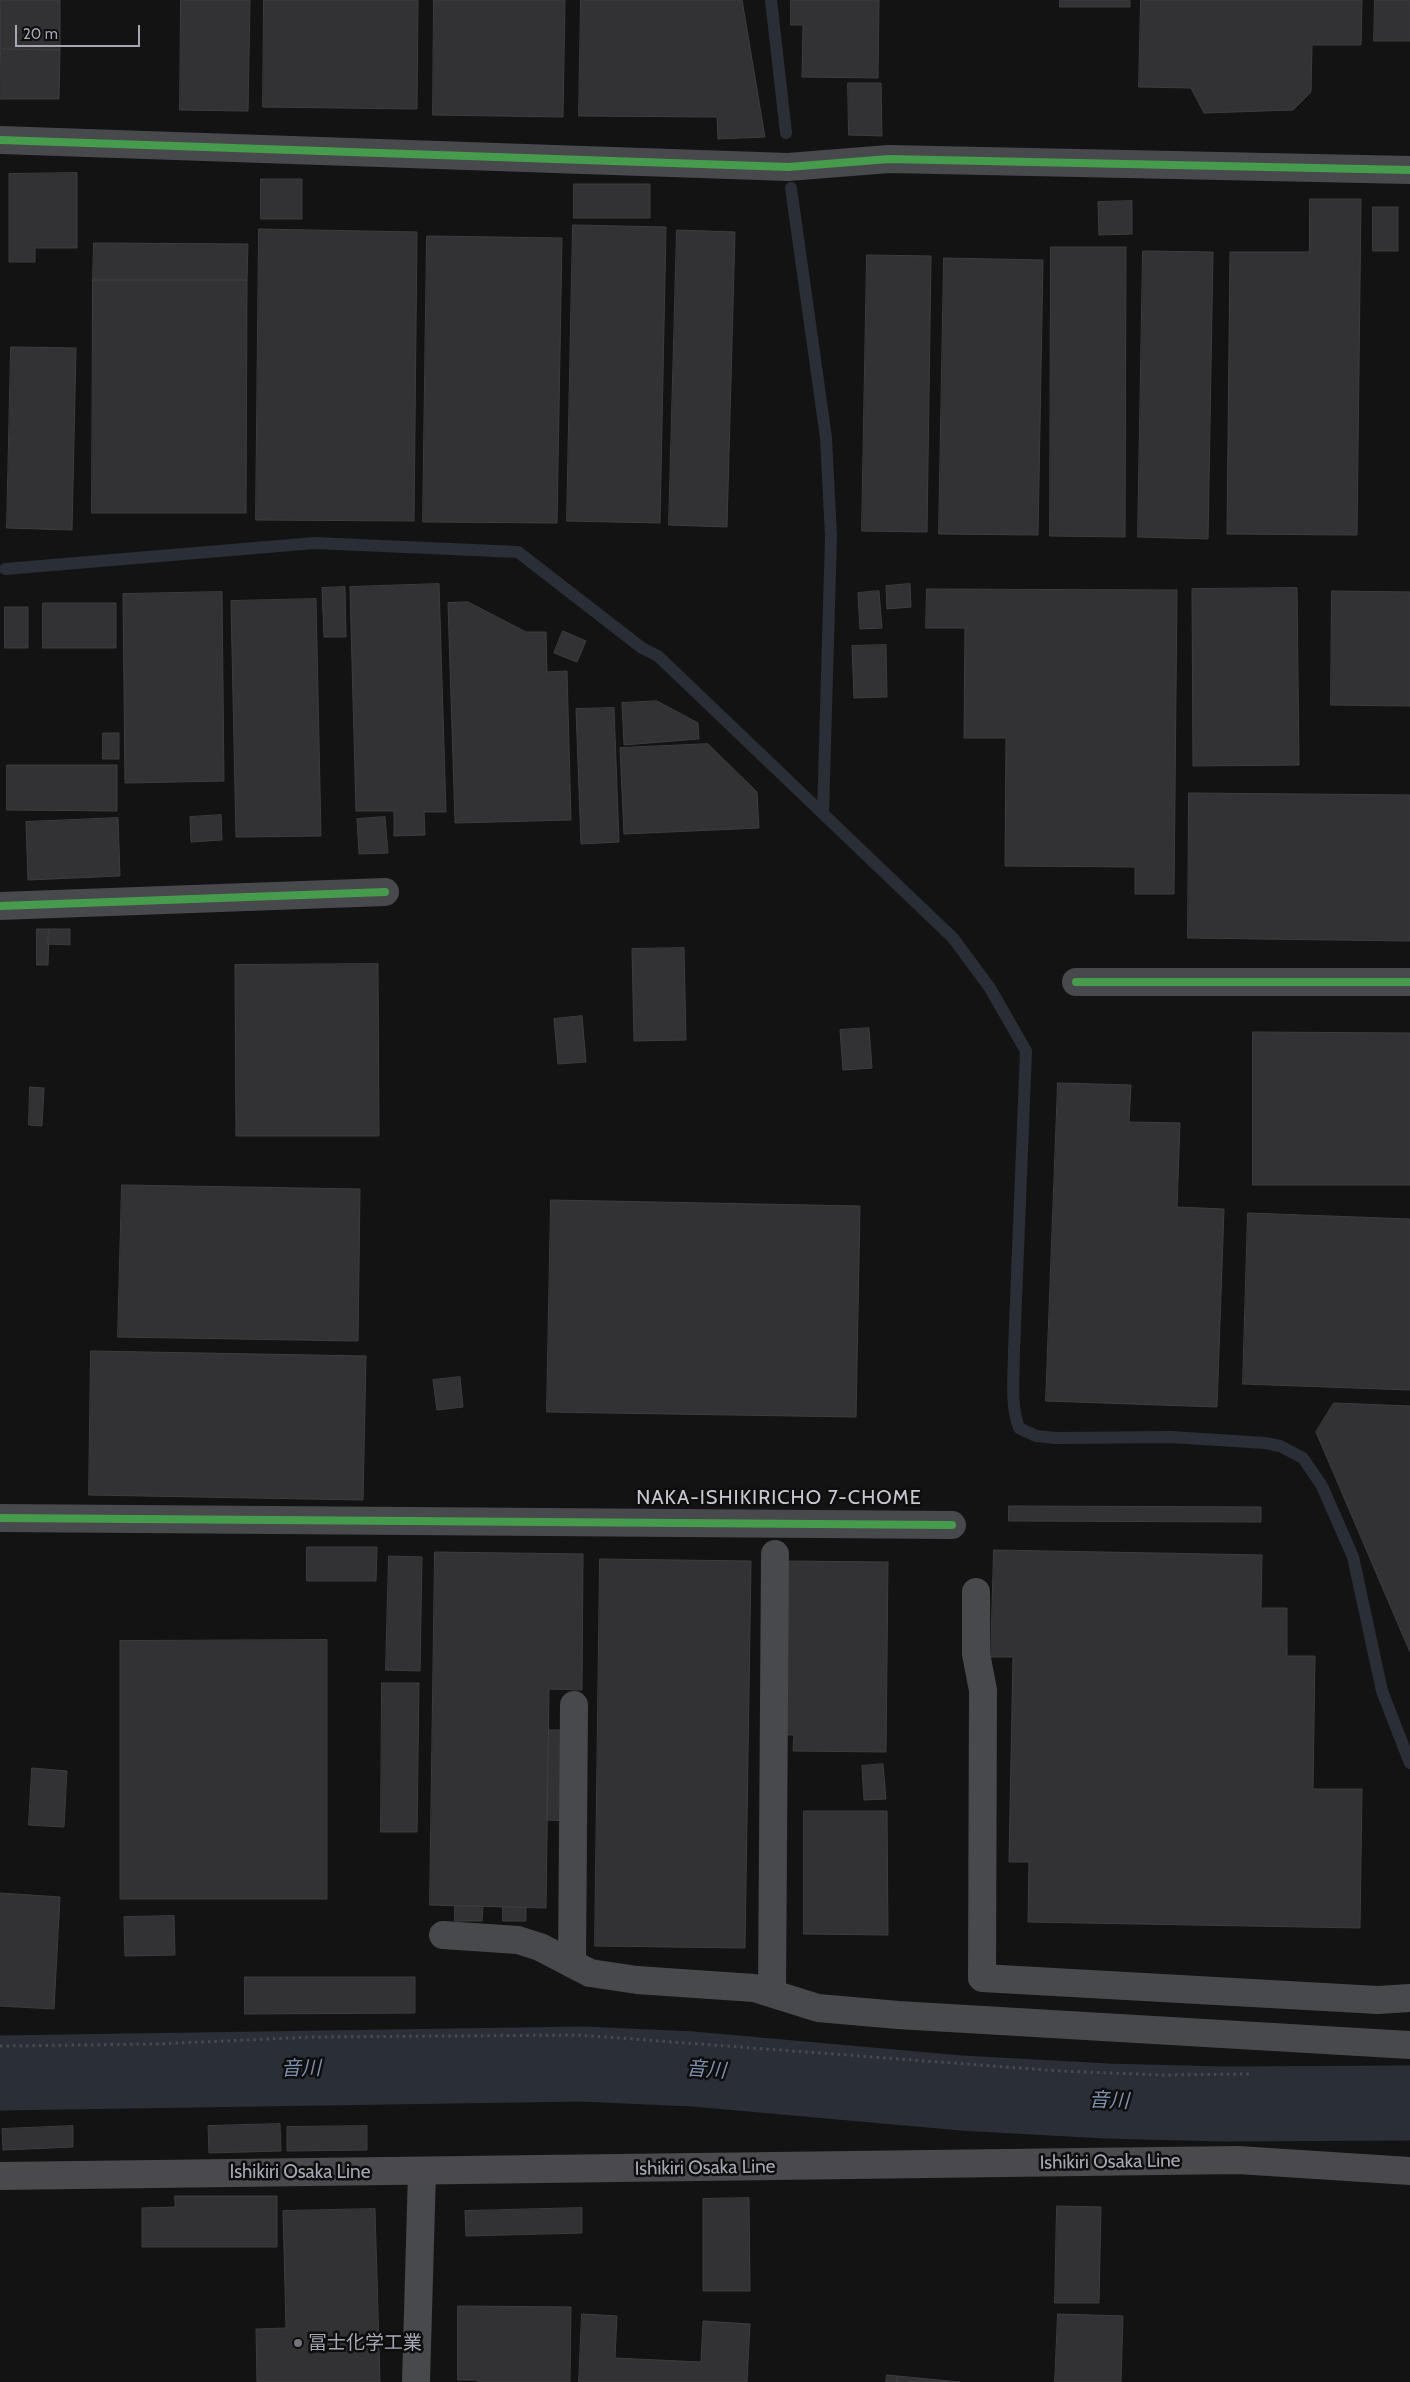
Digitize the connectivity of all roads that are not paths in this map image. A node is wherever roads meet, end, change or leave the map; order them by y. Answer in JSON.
{"nodes":[{"id":1,"x":0,"y":140,"type":"edge"},
{"id":2,"x":1410,"y":170,"type":"edge"},
{"id":3,"x":386,"y":892,"type":"dead end"},
{"id":4,"x":0,"y":906,"type":"edge"},
{"id":5,"x":1076,"y":982,"type":"dead end"},
{"id":6,"x":1410,"y":982,"type":"edge"},
{"id":7,"x":0,"y":1518,"type":"edge"},
{"id":8,"x":952,"y":1525,"type":"dead end"},
{"id":9,"x":775,"y":1554,"type":"dead end"},
{"id":10,"x":976,"y":1592,"type":"dead end"},
{"id":11,"x":574,"y":1705,"type":"dead end"},
{"id":12,"x":442,"y":1935,"type":"dead end"},
{"id":13,"x":572,"y":1964,"type":"junction"},
{"id":14,"x":772,"y":1993,"type":"junction"},
{"id":15,"x":1410,"y":1998,"type":"edge"},
{"id":16,"x":1410,"y":2045,"type":"edge"},
{"id":17,"x":1410,"y":2171,"type":"edge"},
{"id":18,"x":422,"y":2172,"type":"junction"},
{"id":19,"x":0,"y":2176,"type":"edge"},
{"id":20,"x":416,"y":2382,"type":"edge"}],
"edges":[{"from":1,"to":2,"type":"street"},
{"from":3,"to":4,"type":"street"},
{"from":5,"to":6,"type":"street"},
{"from":7,"to":8,"type":"street"},
{"from":9,"to":14,"type":"street"},
{"from":10,"to":15,"type":"street"},
{"from":11,"to":13,"type":"street"},
{"from":12,"to":13,"type":"street"},
{"from":13,"to":14,"type":"street"},
{"from":14,"to":16,"type":"street"},
{"from":17,"to":18,"type":"main road","name":"Ishikiri Osaka Line"},
{"from":18,"to":19,"type":"main road","name":"Ishikiri Osaka Line"},
{"from":18,"to":20,"type":"street"}]}
